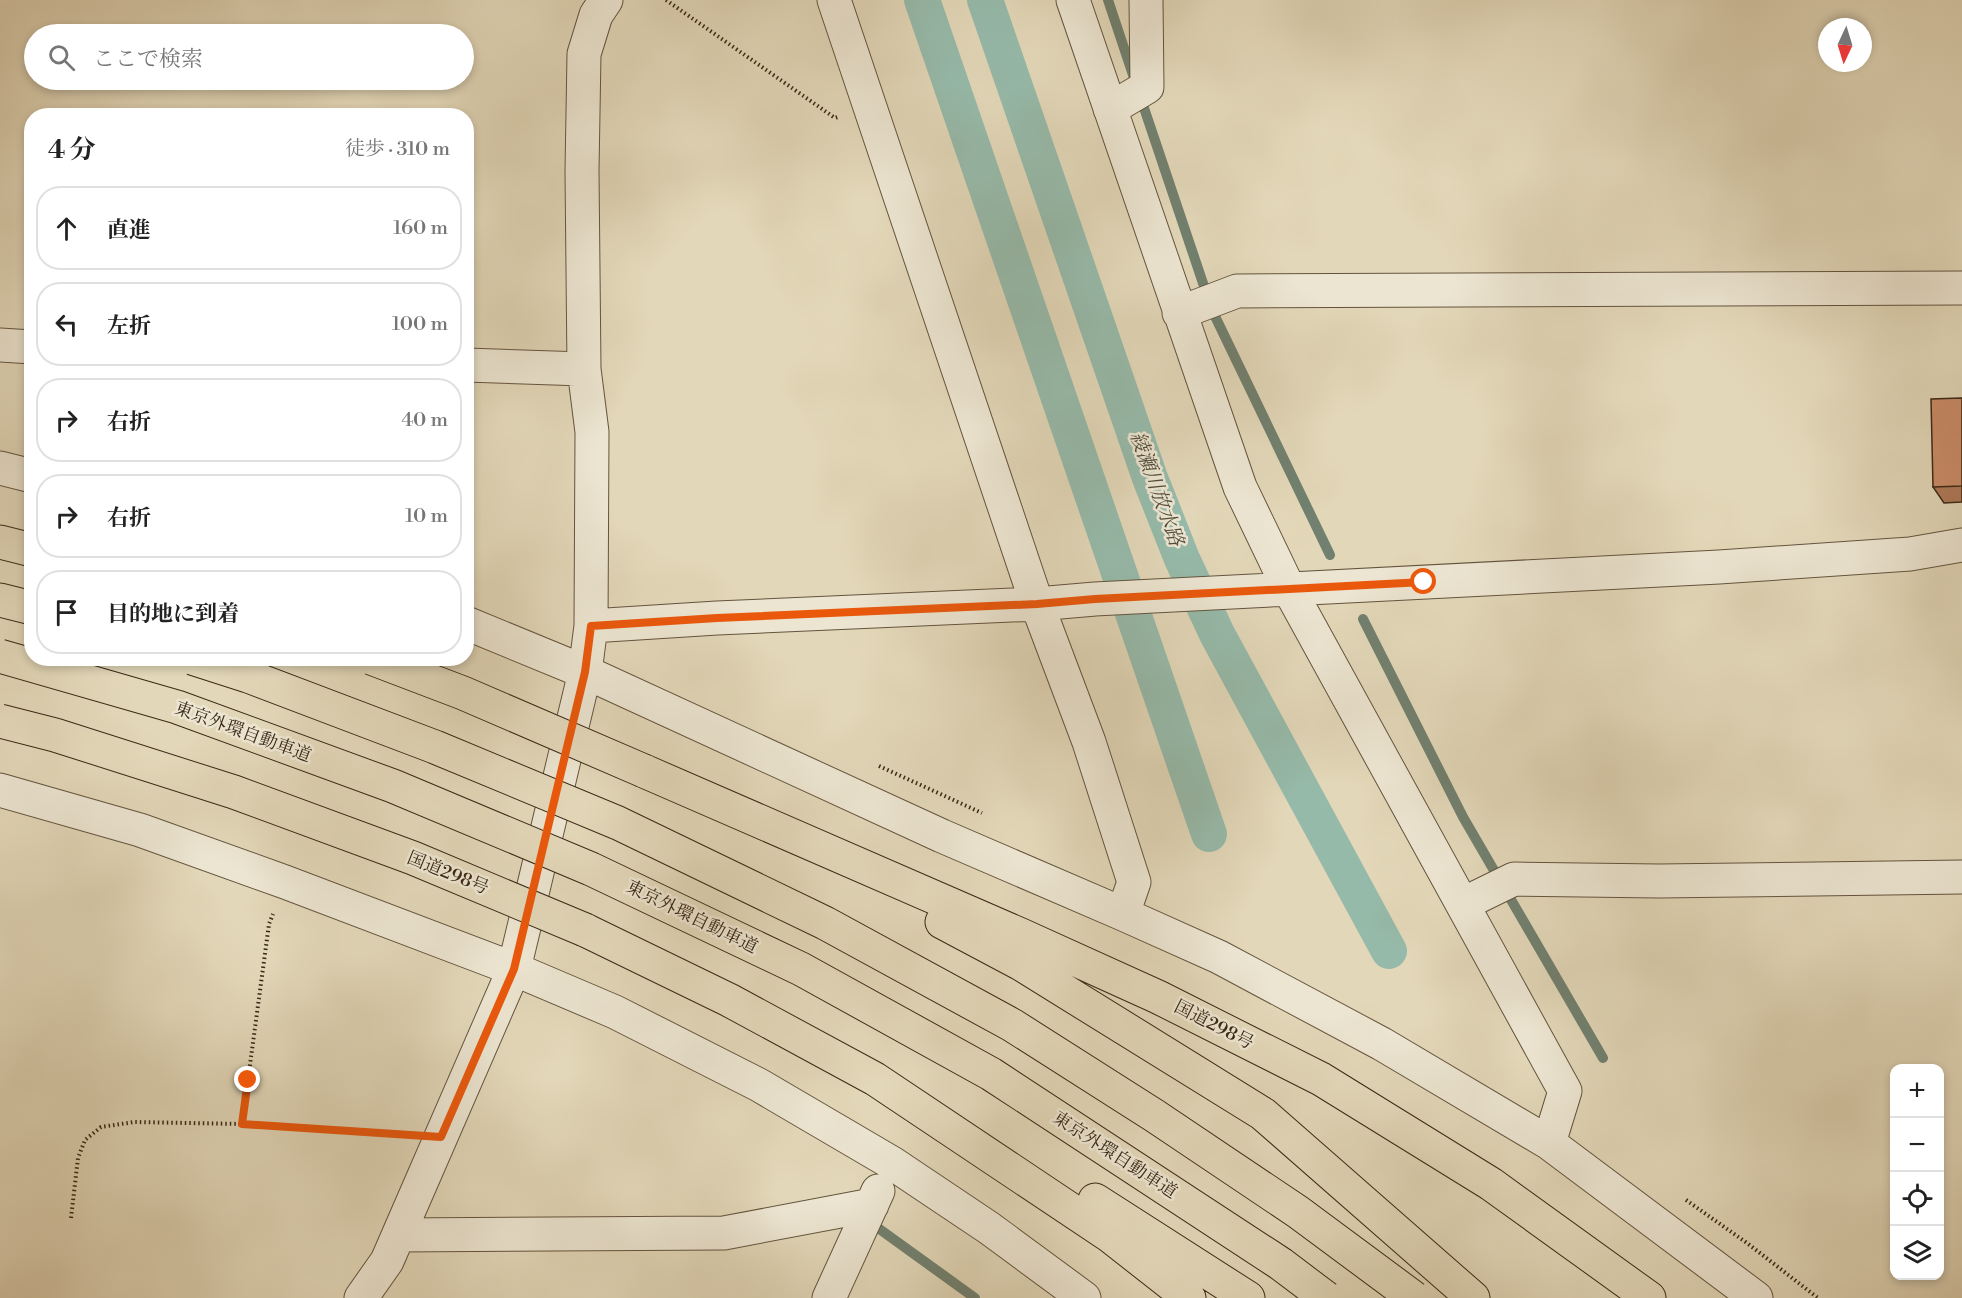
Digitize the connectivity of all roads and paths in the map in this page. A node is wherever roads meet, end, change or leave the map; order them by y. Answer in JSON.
{"nodes":[{"id":1,"x":606,"y":0,"type":"edge"},
{"id":2,"x":666,"y":0,"type":"edge"},
{"id":3,"x":834,"y":0,"type":"edge"},
{"id":4,"x":1073,"y":0,"type":"edge"},
{"id":5,"x":1146,"y":0,"type":"edge"},
{"id":6,"x":1127,"y":98,"type":"junction"},
{"id":7,"x":870,"y":106,"type":"junction"},
{"id":8,"x":1962,"y":288,"type":"edge"},
{"id":9,"x":1199,"y":305,"type":"junction"},
{"id":10,"x":0,"y":345,"type":"edge"},
{"id":11,"x":24,"y":346,"type":"edge"},
{"id":12,"x":474,"y":365,"type":"edge"},
{"id":13,"x":584,"y":369,"type":"junction"},
{"id":14,"x":0,"y":468,"type":"edge"},
{"id":15,"x":24,"y":474,"type":"edge"},
{"id":16,"x":0,"y":542,"type":"edge"},
{"id":17,"x":1962,"y":545,"type":"edge"},
{"id":18,"x":24,"y":548,"type":"edge"},
{"id":19,"x":1289,"y":589,"type":"junction"},
{"id":20,"x":0,"y":600,"type":"edge"},
{"id":21,"x":1037,"y":604,"type":"junction"},
{"id":22,"x":24,"y":606,"type":"edge"},
{"id":23,"x":474,"y":625,"type":"edge"},
{"id":24,"x":591,"y":626,"type":"junction"},
{"id":25,"x":0,"y":656,"type":"edge"},
{"id":26,"x":24,"y":663,"type":"edge"},
{"id":27,"x":35,"y":666,"type":"edge"},
{"id":28,"x":217,"y":666,"type":"edge"},
{"id":29,"x":392,"y":666,"type":"edge"},
{"id":30,"x":585,"y":672,"type":"junction"},
{"id":31,"x":0,"y":720,"type":"edge"},
{"id":32,"x":0,"y":790,"type":"edge"},
{"id":33,"x":745,"y":816,"type":"junction"},
{"id":34,"x":1962,"y":877,"type":"edge"},
{"id":35,"x":285,"y":882,"type":"junction"},
{"id":36,"x":1463,"y":904,"type":"junction"},
{"id":37,"x":1123,"y":914,"type":"junction"},
{"id":38,"x":514,"y":969,"type":"junction"},
{"id":39,"x":875,"y":1079,"type":"junction"},
{"id":40,"x":242,"y":1124,"type":"junction"},
{"id":41,"x":441,"y":1137,"type":"junction"},
{"id":42,"x":1549,"y":1143,"type":"junction"},
{"id":43,"x":892,"y":1163,"type":"junction"},
{"id":44,"x":872,"y":1205,"type":"junction"},
{"id":45,"x":71,"y":1218,"type":"dead end"},
{"id":46,"x":399,"y":1235,"type":"junction"},
{"id":47,"x":361,"y":1298,"type":"edge"},
{"id":48,"x":829,"y":1298,"type":"edge"},
{"id":49,"x":1084,"y":1298,"type":"edge"},
{"id":50,"x":1189,"y":1298,"type":"edge"},
{"id":51,"x":1248,"y":1298,"type":"edge"},
{"id":52,"x":1326,"y":1298,"type":"edge"},
{"id":53,"x":1413,"y":1298,"type":"edge"},
{"id":54,"x":1473,"y":1298,"type":"edge"},
{"id":55,"x":1649,"y":1298,"type":"edge"},
{"id":56,"x":1756,"y":1298,"type":"edge"}],
"edges":[{"from":1,"to":13,"type":"street"},
{"from":2,"to":7,"type":"path"},
{"from":3,"to":7,"type":"street"},
{"from":4,"to":6,"type":"street"},
{"from":5,"to":6,"type":"street"},
{"from":6,"to":9,"type":"street"},
{"from":7,"to":21,"type":"street"},
{"from":8,"to":9,"type":"street"},
{"from":9,"to":19,"type":"street"},
{"from":10,"to":11,"type":"street"},
{"from":12,"to":13,"type":"street"},
{"from":13,"to":24,"type":"street"},
{"from":14,"to":15,"type":"street"},
{"from":16,"to":18,"type":"highway"},
{"from":17,"to":19,"type":"street"},
{"from":19,"to":21,"type":"street"},
{"from":19,"to":36,"type":"street"},
{"from":20,"to":22,"type":"highway"},
{"from":21,"to":24,"type":"street"},
{"from":21,"to":37,"type":"street"},
{"from":23,"to":30,"type":"street"},
{"from":24,"to":30,"type":"street"},
{"from":25,"to":26,"type":"highway","name":"東京外環自動車道","bridge":true},
{"from":27,"to":52,"type":"highway","name":"東京外環自動車道","bridge":true},
{"from":28,"to":53,"type":"highway","bridge":true},
{"from":29,"to":33,"type":"highway","name":"国道298号","bridge":true},
{"from":30,"to":37,"type":"street"},
{"from":30,"to":38,"type":"street"},
{"from":31,"to":39,"type":"highway","name":"国道298号","bridge":true},
{"from":32,"to":35,"type":"street"},
{"from":33,"to":54,"type":"highway","name":"国道298号"},
{"from":33,"to":55,"type":"highway","name":"国道298号"},
{"from":34,"to":36,"type":"street"},
{"from":35,"to":38,"type":"street"},
{"from":35,"to":40,"type":"path"},
{"from":36,"to":42,"type":"street"},
{"from":37,"to":42,"type":"street"},
{"from":38,"to":41,"type":"street"},
{"from":38,"to":43,"type":"street"},
{"from":39,"to":50,"type":"highway","name":"国道298号"},
{"from":39,"to":51,"type":"highway","name":"国道298号"},
{"from":40,"to":41,"type":"path"},
{"from":40,"to":45,"type":"path"},
{"from":41,"to":46,"type":"street"},
{"from":42,"to":56,"type":"street"},
{"from":43,"to":44,"type":"street"},
{"from":43,"to":49,"type":"street"},
{"from":44,"to":46,"type":"street"},
{"from":44,"to":48,"type":"street"},
{"from":46,"to":47,"type":"street"}]}
